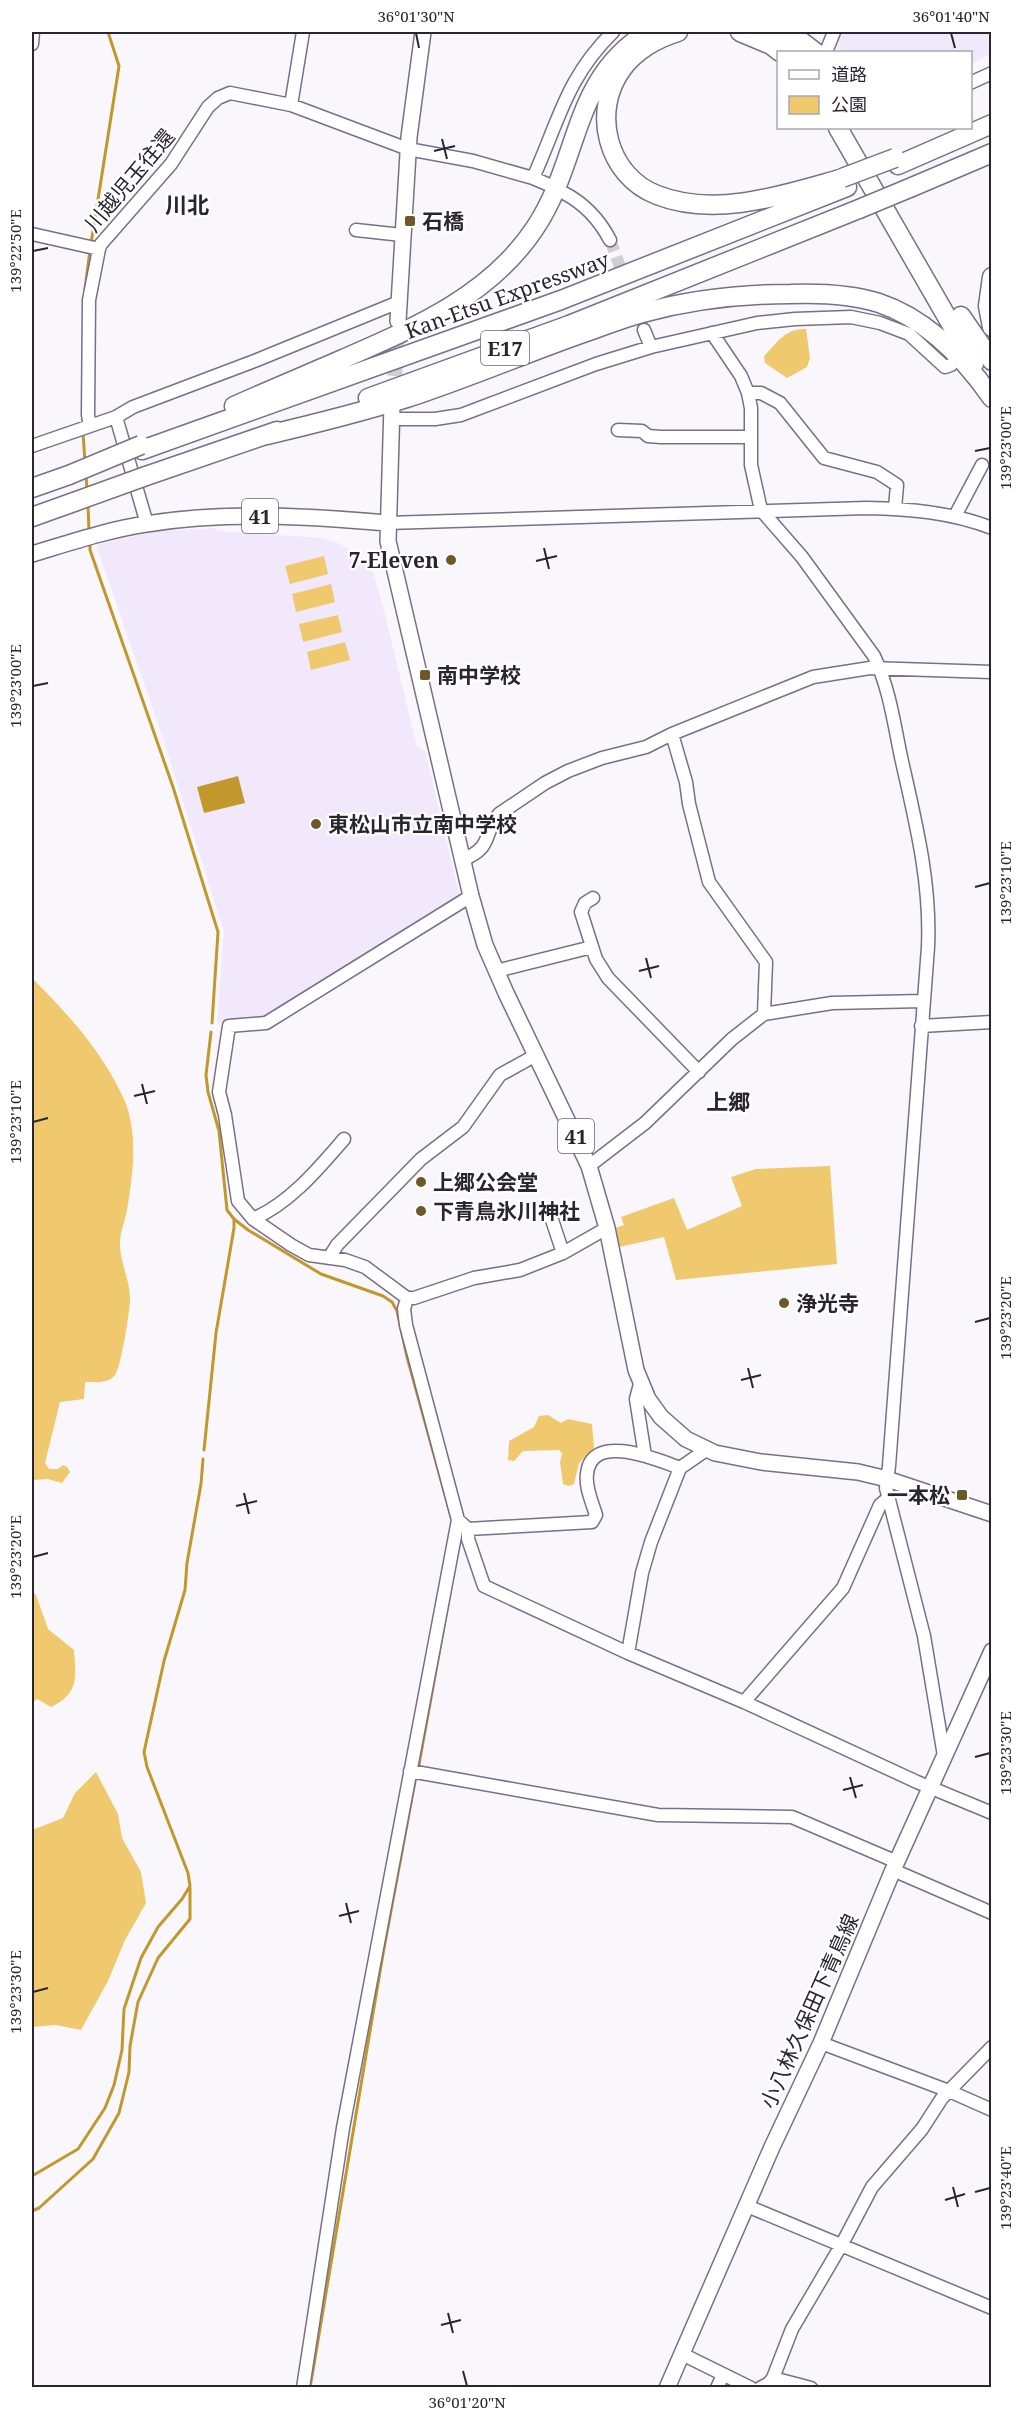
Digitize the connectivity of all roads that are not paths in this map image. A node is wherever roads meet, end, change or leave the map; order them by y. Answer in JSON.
{"nodes":[{"id":1,"x":33,"y":32,"type":"edge"},
{"id":2,"x":303,"y":32,"type":"edge"},
{"id":3,"x":423,"y":32,"type":"edge"},
{"id":4,"x":613,"y":32,"type":"edge"},
{"id":5,"x":648,"y":32,"type":"edge"},
{"id":6,"x":678,"y":32,"type":"edge"},
{"id":7,"x":740,"y":32,"type":"edge"},
{"id":8,"x":774,"y":32,"type":"edge"},
{"id":9,"x":794,"y":32,"type":"edge"},
{"id":10,"x":834,"y":32,"type":"edge"},
{"id":11,"x":32,"y":44,"type":"edge"},
{"id":12,"x":779,"y":51,"type":"edge"},
{"id":13,"x":799,"y":51,"type":"edge"},
{"id":14,"x":819,"y":51,"type":"edge"},
{"id":15,"x":826,"y":51,"type":"edge"},
{"id":16,"x":992,"y":73,"type":"edge"},
{"id":17,"x":972,"y":81,"type":"edge"},
{"id":18,"x":291,"y":105,"type":"junction"},
{"id":19,"x":992,"y":117,"type":"edge"},
{"id":20,"x":992,"y":124,"type":"edge"},
{"id":21,"x":972,"y":126,"type":"edge"},
{"id":22,"x":839,"y":129,"type":"edge"},
{"id":23,"x":853,"y":129,"type":"edge"},
{"id":24,"x":965,"y":129,"type":"edge"},
{"id":25,"x":408,"y":149,"type":"junction"},
{"id":26,"x":992,"y":153,"type":"edge"},
{"id":27,"x":897,"y":162,"type":"junction"},
{"id":28,"x":533,"y":178,"type":"junction"},
{"id":29,"x":844,"y":182,"type":"junction"},
{"id":30,"x":547,"y":184,"type":"dead end"},
{"id":31,"x":564,"y":193,"type":"dead end"},
{"id":32,"x":356,"y":230,"type":"dead end"},
{"id":33,"x":32,"y":234,"type":"edge"},
{"id":34,"x":402,"y":235,"type":"junction"},
{"id":35,"x":610,"y":240,"type":"tunnel mouth"},
{"id":36,"x":93,"y":247,"type":"junction"},
{"id":37,"x":992,"y":278,"type":"edge"},
{"id":38,"x":399,"y":302,"type":"junction"},
{"id":39,"x":398,"y":321,"type":"tunnel mouth"},
{"id":40,"x":992,"y":327,"type":"edge"},
{"id":41,"x":644,"y":330,"type":"tunnel mouth"},
{"id":42,"x":712,"y":333,"type":"junction"},
{"id":43,"x":651,"y":347,"type":"junction"},
{"id":44,"x":992,"y":362,"type":"edge"},
{"id":45,"x":951,"y":365,"type":"dead end"},
{"id":46,"x":748,"y":393,"type":"junction"},
{"id":47,"x":992,"y":396,"type":"edge"},
{"id":48,"x":392,"y":412,"type":"joint"},
{"id":49,"x":116,"y":417,"type":"junction"},
{"id":50,"x":84,"y":428,"type":"junction"},
{"id":51,"x":618,"y":430,"type":"dead end"},
{"id":52,"x":267,"y":435,"type":"junction"},
{"id":53,"x":750,"y":437,"type":"junction"},
{"id":54,"x":32,"y":446,"type":"edge"},
{"id":55,"x":142,"y":448,"type":"junction"},
{"id":56,"x":982,"y":465,"type":"dead end"},
{"id":57,"x":32,"y":489,"type":"edge"},
{"id":58,"x":895,"y":508,"type":"junction"},
{"id":59,"x":761,"y":510,"type":"junction"},
{"id":60,"x":956,"y":516,"type":"junction"},
{"id":61,"x":32,"y":517,"type":"edge"},
{"id":62,"x":387,"y":522,"type":"junction"},
{"id":63,"x":140,"y":525,"type":"junction"},
{"id":64,"x":992,"y":528,"type":"edge"},
{"id":65,"x":32,"y":554,"type":"edge"},
{"id":66,"x":880,"y":669,"type":"junction"},
{"id":67,"x":992,"y":672,"type":"edge"},
{"id":68,"x":672,"y":734,"type":"junction"},
{"id":69,"x":462,"y":860,"type":"junction"},
{"id":70,"x":471,"y":896,"type":"junction"},
{"id":71,"x":593,"y":898,"type":"dead end"},
{"id":72,"x":592,"y":947,"type":"junction"},
{"id":73,"x":496,"y":971,"type":"junction"},
{"id":74,"x":923,"y":1001,"type":"junction"},
{"id":75,"x":764,"y":1014,"type":"junction"},
{"id":76,"x":992,"y":1022,"type":"edge"},
{"id":77,"x":921,"y":1026,"type":"junction"},
{"id":78,"x":536,"y":1055,"type":"junction"},
{"id":79,"x":699,"y":1072,"type":"junction"},
{"id":80,"x":344,"y":1139,"type":"dead end"},
{"id":81,"x":589,"y":1166,"type":"junction"},
{"id":82,"x":549,"y":1211,"type":"dead end"},
{"id":83,"x":253,"y":1219,"type":"junction"},
{"id":84,"x":607,"y":1228,"type":"junction"},
{"id":85,"x":563,"y":1253,"type":"junction"},
{"id":86,"x":330,"y":1258,"type":"junction"},
{"id":87,"x":406,"y":1298,"type":"junction"},
{"id":88,"x":640,"y":1384,"type":"junction"},
{"id":89,"x":706,"y":1450,"type":"junction"},
{"id":90,"x":645,"y":1456,"type":"junction"},
{"id":91,"x":680,"y":1468,"type":"junction"},
{"id":92,"x":887,"y":1479,"type":"junction"},
{"id":93,"x":887,"y":1499,"type":"junction"},
{"id":94,"x":992,"y":1514,"type":"edge"},
{"id":95,"x":458,"y":1520,"type":"junction"},
{"id":96,"x":468,"y":1529,"type":"junction"},
{"id":97,"x":992,"y":1651,"type":"edge"},
{"id":98,"x":628,"y":1653,"type":"junction"},
{"id":99,"x":988,"y":1669,"type":"edge"},
{"id":100,"x":744,"y":1702,"type":"junction"},
{"id":101,"x":944,"y":1756,"type":"junction"},
{"id":102,"x":410,"y":1771,"type":"junction"},
{"id":103,"x":932,"y":1788,"type":"junction"},
{"id":104,"x":992,"y":1813,"type":"edge"},
{"id":105,"x":895,"y":1866,"type":"junction"},
{"id":106,"x":992,"y":1912,"type":"edge"},
{"id":107,"x":821,"y":2043,"type":"junction"},
{"id":108,"x":992,"y":2047,"type":"edge"},
{"id":109,"x":948,"y":2091,"type":"junction"},
{"id":110,"x":992,"y":2110,"type":"edge"},
{"id":111,"x":747,"y":2206,"type":"junction"},
{"id":112,"x":842,"y":2244,"type":"junction"},
{"id":113,"x":992,"y":2308,"type":"edge"},
{"id":114,"x":682,"y":2354,"type":"junction"},
{"id":115,"x":723,"y":2375,"type":"junction"},
{"id":116,"x":773,"y":2378,"type":"junction"},
{"id":117,"x":303,"y":2388,"type":"edge"},
{"id":118,"x":667,"y":2388,"type":"edge"},
{"id":119,"x":717,"y":2388,"type":"edge"},
{"id":120,"x":751,"y":2388,"type":"edge"},
{"id":121,"x":760,"y":2388,"type":"edge"},
{"id":122,"x":811,"y":2388,"type":"edge"}],
"edges":[{"from":1,"to":11,"type":"street"},
{"from":2,"to":18,"type":"street"},
{"from":3,"to":25,"type":"main road"},
{"from":4,"to":28,"type":"street"},
{"from":5,"to":55,"type":"highway"},
{"from":6,"to":29,"type":"highway"},
{"from":7,"to":12,"type":"highway"},
{"from":8,"to":13,"type":"highway"},
{"from":9,"to":14,"type":"street"},
{"from":10,"to":15,"type":"street"},
{"from":16,"to":17,"type":"street"},
{"from":18,"to":25,"type":"street","name":"川越児玉往還"},
{"from":18,"to":36,"type":"street","name":"川越児玉往還"},
{"from":19,"to":21,"type":"highway"},
{"from":20,"to":27,"type":"highway","name":"Kan-Etsu Expressway","number":"E17"},
{"from":22,"to":47,"type":"highway"},
{"from":23,"to":44,"type":"highway"},
{"from":24,"to":27,"type":"highway"},
{"from":25,"to":28,"type":"street","name":"川越児玉往還"},
{"from":25,"to":34,"type":"main road"},
{"from":26,"to":52,"type":"highway","number":"E17","bridge":true},
{"from":27,"to":29,"type":"highway","name":"Kan-Etsu Expressway","number":"E17"},
{"from":28,"to":30,"type":"street","name":"川越児玉往還"},
{"from":29,"to":55,"type":"highway","name":"Kan-Etsu Expressway","number":"E17"},
{"from":31,"to":35,"type":"street"},
{"from":32,"to":34,"type":"street"},
{"from":33,"to":36,"type":"street","name":"川越児玉往還"},
{"from":34,"to":38,"type":"main road"},
{"from":36,"to":50,"type":"street"},
{"from":37,"to":40,"type":"highway"},
{"from":38,"to":39,"type":"main road"},
{"from":38,"to":49,"type":"street"},
{"from":41,"to":43,"type":"street"},
{"from":42,"to":43,"type":"street"},
{"from":42,"to":45,"type":"street"},
{"from":42,"to":46,"type":"street"},
{"from":43,"to":48,"type":"street"},
{"from":46,"to":53,"type":"street"},
{"from":46,"to":58,"type":"street"},
{"from":47,"to":52,"type":"highway"},
{"from":48,"to":62,"type":"main road"},
{"from":49,"to":50,"type":"street"},
{"from":49,"to":63,"type":"street"},
{"from":50,"to":54,"type":"street"},
{"from":51,"to":53,"type":"street"},
{"from":52,"to":61,"type":"highway","number":"E17","bridge":true},
{"from":53,"to":59,"type":"street"},
{"from":55,"to":57,"type":"highway","name":"Kan-Etsu Expressway","number":"E17","bridge":true},
{"from":56,"to":60,"type":"street"},
{"from":58,"to":59,"type":"street"},
{"from":58,"to":60,"type":"street"},
{"from":59,"to":62,"type":"street"},
{"from":59,"to":66,"type":"street"},
{"from":60,"to":64,"type":"street"},
{"from":62,"to":63,"type":"main road","number":"41"},
{"from":62,"to":69,"type":"main road","number":"41"},
{"from":63,"to":65,"type":"main road","number":"41"},
{"from":66,"to":67,"type":"street"},
{"from":66,"to":68,"type":"street"},
{"from":66,"to":74,"type":"street"},
{"from":68,"to":69,"type":"street"},
{"from":68,"to":75,"type":"street"},
{"from":69,"to":70,"type":"main road","number":"41"},
{"from":70,"to":73,"type":"main road","number":"41"},
{"from":70,"to":83,"type":"street"},
{"from":71,"to":72,"type":"street"},
{"from":72,"to":73,"type":"street"},
{"from":72,"to":79,"type":"street"},
{"from":73,"to":78,"type":"main road","number":"41"},
{"from":74,"to":75,"type":"street"},
{"from":74,"to":77,"type":"street"},
{"from":75,"to":79,"type":"street"},
{"from":76,"to":77,"type":"street"},
{"from":77,"to":92,"type":"street"},
{"from":78,"to":81,"type":"main road","number":"41"},
{"from":78,"to":86,"type":"street"},
{"from":79,"to":81,"type":"street"},
{"from":80,"to":83,"type":"street"},
{"from":81,"to":84,"type":"main road","number":"41"},
{"from":82,"to":85,"type":"street"},
{"from":83,"to":86,"type":"street"},
{"from":84,"to":85,"type":"street"},
{"from":84,"to":88,"type":"main road","number":"41"},
{"from":85,"to":87,"type":"street"},
{"from":86,"to":87,"type":"street"},
{"from":87,"to":95,"type":"street"},
{"from":88,"to":89,"type":"main road","number":"41"},
{"from":88,"to":90,"type":"street"},
{"from":89,"to":91,"type":"street"},
{"from":89,"to":92,"type":"main road","number":"41"},
{"from":90,"to":91,"type":"street"},
{"from":90,"to":96,"type":"street"},
{"from":91,"to":98,"type":"street"},
{"from":92,"to":93,"type":"street"},
{"from":92,"to":94,"type":"main road","number":"41"},
{"from":93,"to":100,"type":"street"},
{"from":93,"to":101,"type":"street"},
{"from":95,"to":96,"type":"street"},
{"from":95,"to":102,"type":"street"},
{"from":96,"to":98,"type":"street"},
{"from":97,"to":99,"type":"main road","name":"小八林久保田下青鳥線"},
{"from":98,"to":100,"type":"street"},
{"from":99,"to":101,"type":"main road","name":"小八林久保田下青鳥線"},
{"from":100,"to":103,"type":"street"},
{"from":101,"to":103,"type":"main road","name":"小八林久保田下青鳥線"},
{"from":102,"to":105,"type":"street"},
{"from":102,"to":117,"type":"street"},
{"from":103,"to":104,"type":"street"},
{"from":103,"to":105,"type":"main road","name":"小八林久保田下青鳥線"},
{"from":105,"to":106,"type":"street"},
{"from":105,"to":107,"type":"main road","name":"小八林久保田下青鳥線"},
{"from":107,"to":109,"type":"street"},
{"from":107,"to":111,"type":"main road","name":"小八林久保田下青鳥線"},
{"from":108,"to":109,"type":"street"},
{"from":109,"to":110,"type":"street"},
{"from":109,"to":112,"type":"street"},
{"from":111,"to":112,"type":"street"},
{"from":111,"to":114,"type":"main road","name":"小八林久保田下青鳥線"},
{"from":112,"to":113,"type":"street"},
{"from":112,"to":116,"type":"street"},
{"from":114,"to":115,"type":"street"},
{"from":114,"to":118,"type":"main road","name":"小八林久保田下青鳥線"},
{"from":115,"to":119,"type":"street"},
{"from":115,"to":120,"type":"street"},
{"from":116,"to":121,"type":"street"},
{"from":116,"to":122,"type":"street"}]}
